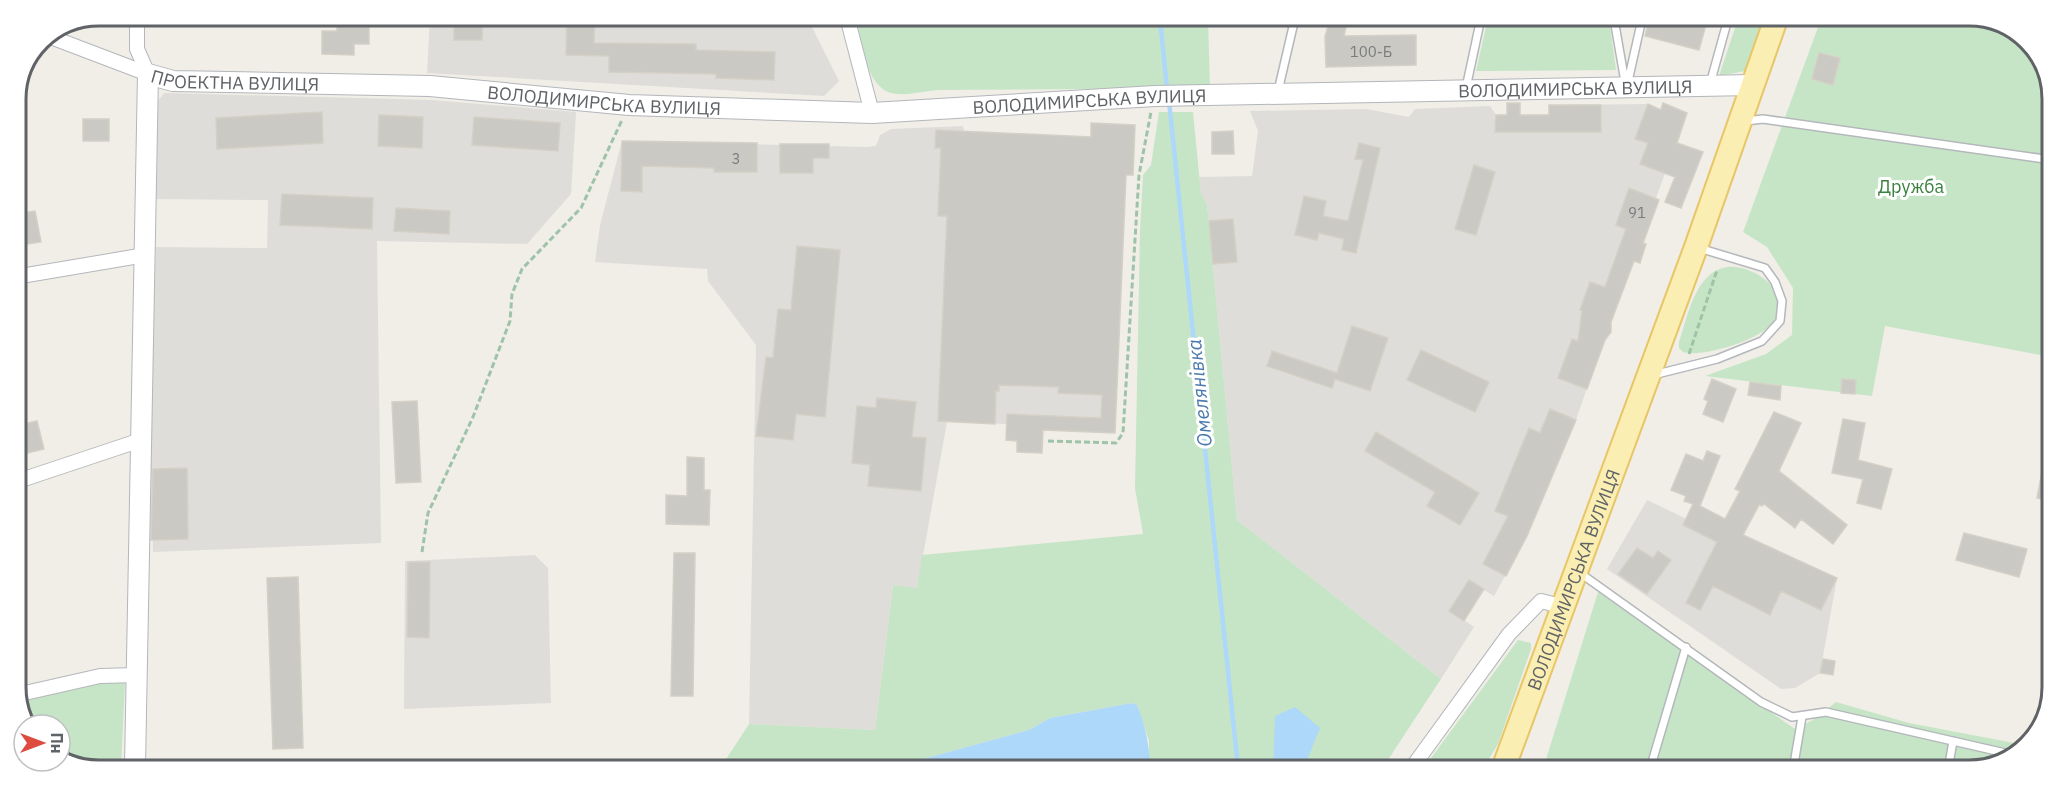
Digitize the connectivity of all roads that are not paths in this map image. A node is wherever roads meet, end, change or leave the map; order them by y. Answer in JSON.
{"nodes":[{"id":1,"x":137,"y":26,"type":"edge"},
{"id":2,"x":849,"y":26,"type":"edge"},
{"id":3,"x":1293,"y":26,"type":"edge"},
{"id":4,"x":1479,"y":26,"type":"edge"},
{"id":5,"x":1615,"y":26,"type":"edge"},
{"id":6,"x":1640,"y":26,"type":"edge"},
{"id":7,"x":1726,"y":26,"type":"edge"},
{"id":8,"x":1773,"y":26,"type":"edge"},
{"id":9,"x":56,"y":39,"type":"edge"},
{"id":10,"x":148,"y":74,"type":"junction"},
{"id":11,"x":1752,"y":85,"type":"junction"},
{"id":12,"x":1709,"y":86,"type":"junction"},
{"id":13,"x":430,"y":87,"type":"joint"},
{"id":14,"x":1626,"y":88,"type":"junction"},
{"id":15,"x":1466,"y":91,"type":"junction"},
{"id":16,"x":1277,"y":94,"type":"junction"},
{"id":17,"x":872,"y":113,"type":"junction"},
{"id":18,"x":1740,"y":121,"type":"junction"},
{"id":19,"x":2042,"y":159,"type":"edge"},
{"id":20,"x":1696,"y":247,"type":"junction"},
{"id":21,"x":146,"y":255,"type":"junction"},
{"id":22,"x":26,"y":275,"type":"edge"},
{"id":23,"x":1648,"y":376,"type":"junction"},
{"id":24,"x":141,"y":440,"type":"junction"},
{"id":25,"x":26,"y":478,"type":"edge"},
{"id":26,"x":1577,"y":572,"type":"junction"},
{"id":27,"x":1564,"y":607,"type":"junction"},
{"id":28,"x":1686,"y":647,"type":"junction"},
{"id":29,"x":137,"y":675,"type":"junction"},
{"id":30,"x":26,"y":693,"type":"edge"},
{"id":31,"x":1802,"y":717,"type":"junction"},
{"id":32,"x":1953,"y":741,"type":"junction"},
{"id":33,"x":2001,"y":752,"type":"edge"},
{"id":34,"x":135,"y":760,"type":"edge"},
{"id":35,"x":1418,"y":760,"type":"edge"},
{"id":36,"x":1506,"y":760,"type":"edge"},
{"id":37,"x":1653,"y":760,"type":"edge"},
{"id":38,"x":1795,"y":760,"type":"edge"},
{"id":39,"x":1950,"y":760,"type":"edge"}],
"edges":[{"from":1,"to":10,"type":"street"},
{"from":2,"to":17,"type":"street"},
{"from":3,"to":16,"type":"lane"},
{"from":4,"to":15,"type":"lane"},
{"from":5,"to":14,"type":"lane"},
{"from":6,"to":14,"type":"lane"},
{"from":7,"to":12,"type":"lane"},
{"from":8,"to":11,"type":"main road","name":"ВОЛОДИМИРСЬКА ВУЛИЦЯ"},
{"from":9,"to":10,"type":"street","name":"ПРОЕКТНА ВУЛИЦЯ"},
{"from":10,"to":13,"type":"street","name":"ПРОЕКТНА ВУЛИЦЯ"},
{"from":10,"to":21,"type":"street"},
{"from":11,"to":12,"type":"street","name":"ВОЛОДИМИРСЬКА ВУЛИЦЯ"},
{"from":11,"to":18,"type":"main road","name":"ВОЛОДИМИРСЬКА ВУЛИЦЯ"},
{"from":12,"to":14,"type":"street","name":"ВОЛОДИМИРСЬКА ВУЛИЦЯ"},
{"from":13,"to":17,"type":"street","name":"ВОЛОДИМИРСЬКА ВУЛИЦЯ"},
{"from":14,"to":15,"type":"street","name":"ВОЛОДИМИРСЬКА ВУЛИЦЯ"},
{"from":15,"to":16,"type":"street","name":"ВОЛОДИМИРСЬКА ВУЛИЦЯ"},
{"from":16,"to":17,"type":"street","name":"ВОЛОДИМИРСЬКА ВУЛИЦЯ"},
{"from":18,"to":19,"type":"lane"},
{"from":18,"to":20,"type":"main road","name":"ВОЛОДИМИРСЬКА ВУЛИЦЯ"},
{"from":20,"to":23,"type":"main road","name":"ВОЛОДИМИРСЬКА ВУЛИЦЯ"},
{"from":20,"to":23,"type":"lane"},
{"from":21,"to":22,"type":"street"},
{"from":21,"to":24,"type":"street"},
{"from":23,"to":26,"type":"main road","name":"ВОЛОДИМИРСЬКА ВУЛИЦЯ"},
{"from":24,"to":25,"type":"street"},
{"from":24,"to":29,"type":"street"},
{"from":26,"to":27,"type":"main road","name":"ВОЛОДИМИРСЬКА ВУЛИЦЯ"},
{"from":26,"to":28,"type":"lane"},
{"from":27,"to":35,"type":"street"},
{"from":27,"to":36,"type":"main road","name":"ВОЛОДИМИРСЬКА ВУЛИЦЯ"},
{"from":28,"to":31,"type":"lane"},
{"from":28,"to":37,"type":"lane"},
{"from":29,"to":30,"type":"street"},
{"from":29,"to":34,"type":"street"},
{"from":31,"to":32,"type":"lane"},
{"from":31,"to":38,"type":"lane"},
{"from":32,"to":33,"type":"lane"},
{"from":32,"to":39,"type":"lane"}]}
